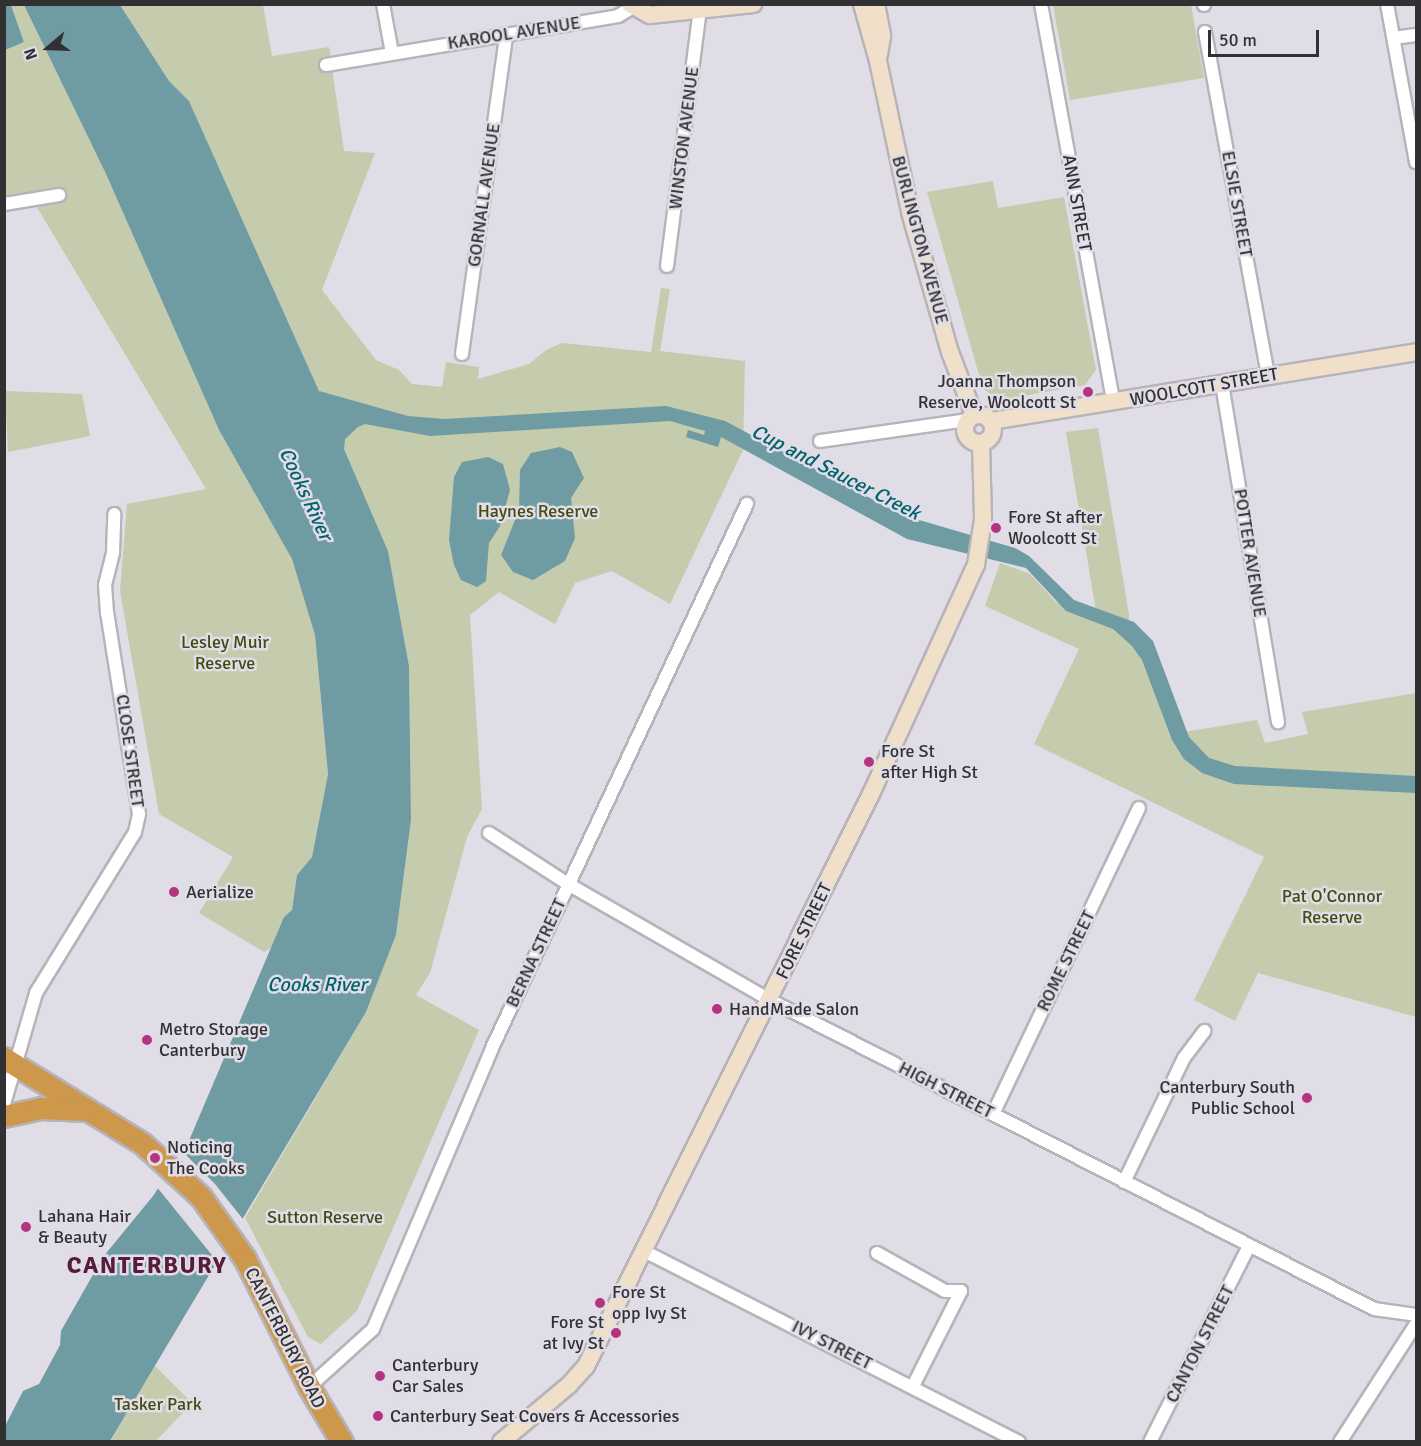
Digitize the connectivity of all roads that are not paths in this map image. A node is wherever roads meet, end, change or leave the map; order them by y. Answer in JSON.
{"nodes":[{"id":1,"x":383,"y":4,"type":"edge"},
{"id":2,"x":753,"y":4,"type":"edge"},
{"id":3,"x":1041,"y":4,"type":"edge"},
{"id":4,"x":1387,"y":4,"type":"edge"},
{"id":5,"x":631,"y":6,"type":"edge"},
{"id":6,"x":873,"y":6,"type":"edge"},
{"id":7,"x":702,"y":7,"type":"edge"},
{"id":8,"x":1206,"y":32,"type":"dead end"},
{"id":9,"x":506,"y":35,"type":"junction"},
{"id":10,"x":1416,"y":35,"type":"edge"},
{"id":11,"x":1394,"y":38,"type":"junction"},
{"id":12,"x":392,"y":53,"type":"junction"},
{"id":13,"x":326,"y":65,"type":"dead end"},
{"id":14,"x":1416,"y":162,"type":"edge"},
{"id":15,"x":58,"y":195,"type":"dead end"},
{"id":16,"x":4,"y":204,"type":"edge"},
{"id":17,"x":667,"y":266,"type":"dead end"},
{"id":18,"x":1416,"y":352,"type":"edge"},
{"id":19,"x":462,"y":354,"type":"dead end"},
{"id":20,"x":1269,"y":376,"type":"junction"},
{"id":21,"x":1221,"y":384,"type":"junction"},
{"id":22,"x":1113,"y":402,"type":"junction"},
{"id":23,"x":971,"y":418,"type":"junction"},
{"id":24,"x":991,"y":421,"type":"junction"},
{"id":25,"x":820,"y":441,"type":"dead end"},
{"id":26,"x":981,"y":443,"type":"junction"},
{"id":27,"x":747,"y":504,"type":"dead end"},
{"id":28,"x":114,"y":514,"type":"dead end"},
{"id":29,"x":1278,"y":722,"type":"dead end"},
{"id":30,"x":1139,"y":808,"type":"dead end"},
{"id":31,"x":489,"y":833,"type":"dead end"},
{"id":32,"x":568,"y":884,"type":"junction"},
{"id":33,"x":770,"y":1000,"type":"junction"},
{"id":34,"x":1204,"y":1031,"type":"dead end"},
{"id":35,"x":11,"y":1062,"type":"edge"},
{"id":36,"x":4,"y":1104,"type":"edge"},
{"id":37,"x":89,"y":1110,"type":"junction"},
{"id":38,"x":993,"y":1114,"type":"junction"},
{"id":39,"x":4,"y":1116,"type":"edge"},
{"id":40,"x":1124,"y":1182,"type":"junction"},
{"id":41,"x":1249,"y":1246,"type":"junction"},
{"id":42,"x":644,"y":1251,"type":"junction"},
{"id":43,"x":877,"y":1253,"type":"dead end"},
{"id":44,"x":1416,"y":1315,"type":"edge"},
{"id":45,"x":1416,"y":1324,"type":"edge"},
{"id":46,"x":913,"y":1386,"type":"junction"},
{"id":47,"x":309,"y":1387,"type":"junction"},
{"id":48,"x":342,"y":1442,"type":"edge"},
{"id":49,"x":501,"y":1442,"type":"edge"},
{"id":50,"x":1020,"y":1442,"type":"edge"},
{"id":51,"x":1150,"y":1442,"type":"edge"},
{"id":52,"x":1340,"y":1442,"type":"edge"}],
"edges":[{"from":1,"to":12,"type":"street"},
{"from":2,"to":7,"type":"main road","name":"KAROOL AVENUE"},
{"from":3,"to":22,"type":"street","name":"ANN STREET"},
{"from":4,"to":11,"type":"street"},
{"from":5,"to":7,"type":"main road","name":"KAROOL AVENUE"},
{"from":5,"to":9,"type":"street","name":"KAROOL AVENUE"},
{"from":6,"to":23,"type":"main road","name":"BURLINGTON AVENUE"},
{"from":7,"to":17,"type":"street","name":"WINSTON AVENUE"},
{"from":8,"to":20,"type":"street","name":"ELSIE STREET"},
{"from":9,"to":12,"type":"street","name":"KAROOL AVENUE"},
{"from":9,"to":19,"type":"street","name":"GORNALL AVENUE"},
{"from":10,"to":11,"type":"street"},
{"from":11,"to":14,"type":"street"},
{"from":12,"to":13,"type":"street","name":"KAROOL AVENUE"},
{"from":15,"to":16,"type":"street"},
{"from":18,"to":20,"type":"main road","name":"WOOLCOTT STREET"},
{"from":20,"to":21,"type":"main road","name":"WOOLCOTT STREET"},
{"from":21,"to":22,"type":"main road","name":"WOOLCOTT STREET"},
{"from":21,"to":29,"type":"street","name":"POTTER AVENUE"},
{"from":22,"to":24,"type":"main road","name":"WOOLCOTT STREET"},
{"from":23,"to":24,"type":"main road"},
{"from":23,"to":25,"type":"street"},
{"from":23,"to":26,"type":"main road"},
{"from":24,"to":26,"type":"main road"},
{"from":26,"to":33,"type":"main road","name":"FORE STREET"},
{"from":27,"to":32,"type":"street","name":"BERNA STREET"},
{"from":28,"to":35,"type":"street","name":"CLOSE STREET"},
{"from":30,"to":38,"type":"street","name":"ROME STREET"},
{"from":31,"to":32,"type":"street","name":"HIGH STREET"},
{"from":32,"to":33,"type":"street","name":"HIGH STREET"},
{"from":32,"to":47,"type":"street","name":"BERNA STREET"},
{"from":33,"to":38,"type":"street","name":"HIGH STREET"},
{"from":33,"to":42,"type":"main road","name":"FORE STREET"},
{"from":34,"to":40,"type":"street"},
{"from":35,"to":36,"type":"street","name":"CLOSE STREET"},
{"from":35,"to":37,"type":"highway","name":"CANTERBURY ROAD"},
{"from":37,"to":39,"type":"highway"},
{"from":37,"to":47,"type":"highway","name":"CANTERBURY ROAD"},
{"from":38,"to":40,"type":"street","name":"HIGH STREET"},
{"from":40,"to":41,"type":"street","name":"HIGH STREET"},
{"from":41,"to":44,"type":"street","name":"HIGH STREET"},
{"from":41,"to":51,"type":"street","name":"CANTON STREET"},
{"from":42,"to":46,"type":"street","name":"IVY STREET"},
{"from":42,"to":49,"type":"main road","name":"FORE STREET"},
{"from":43,"to":46,"type":"street"},
{"from":45,"to":52,"type":"street"},
{"from":46,"to":50,"type":"street","name":"IVY STREET"},
{"from":47,"to":48,"type":"highway","name":"CANTERBURY ROAD"}]}
